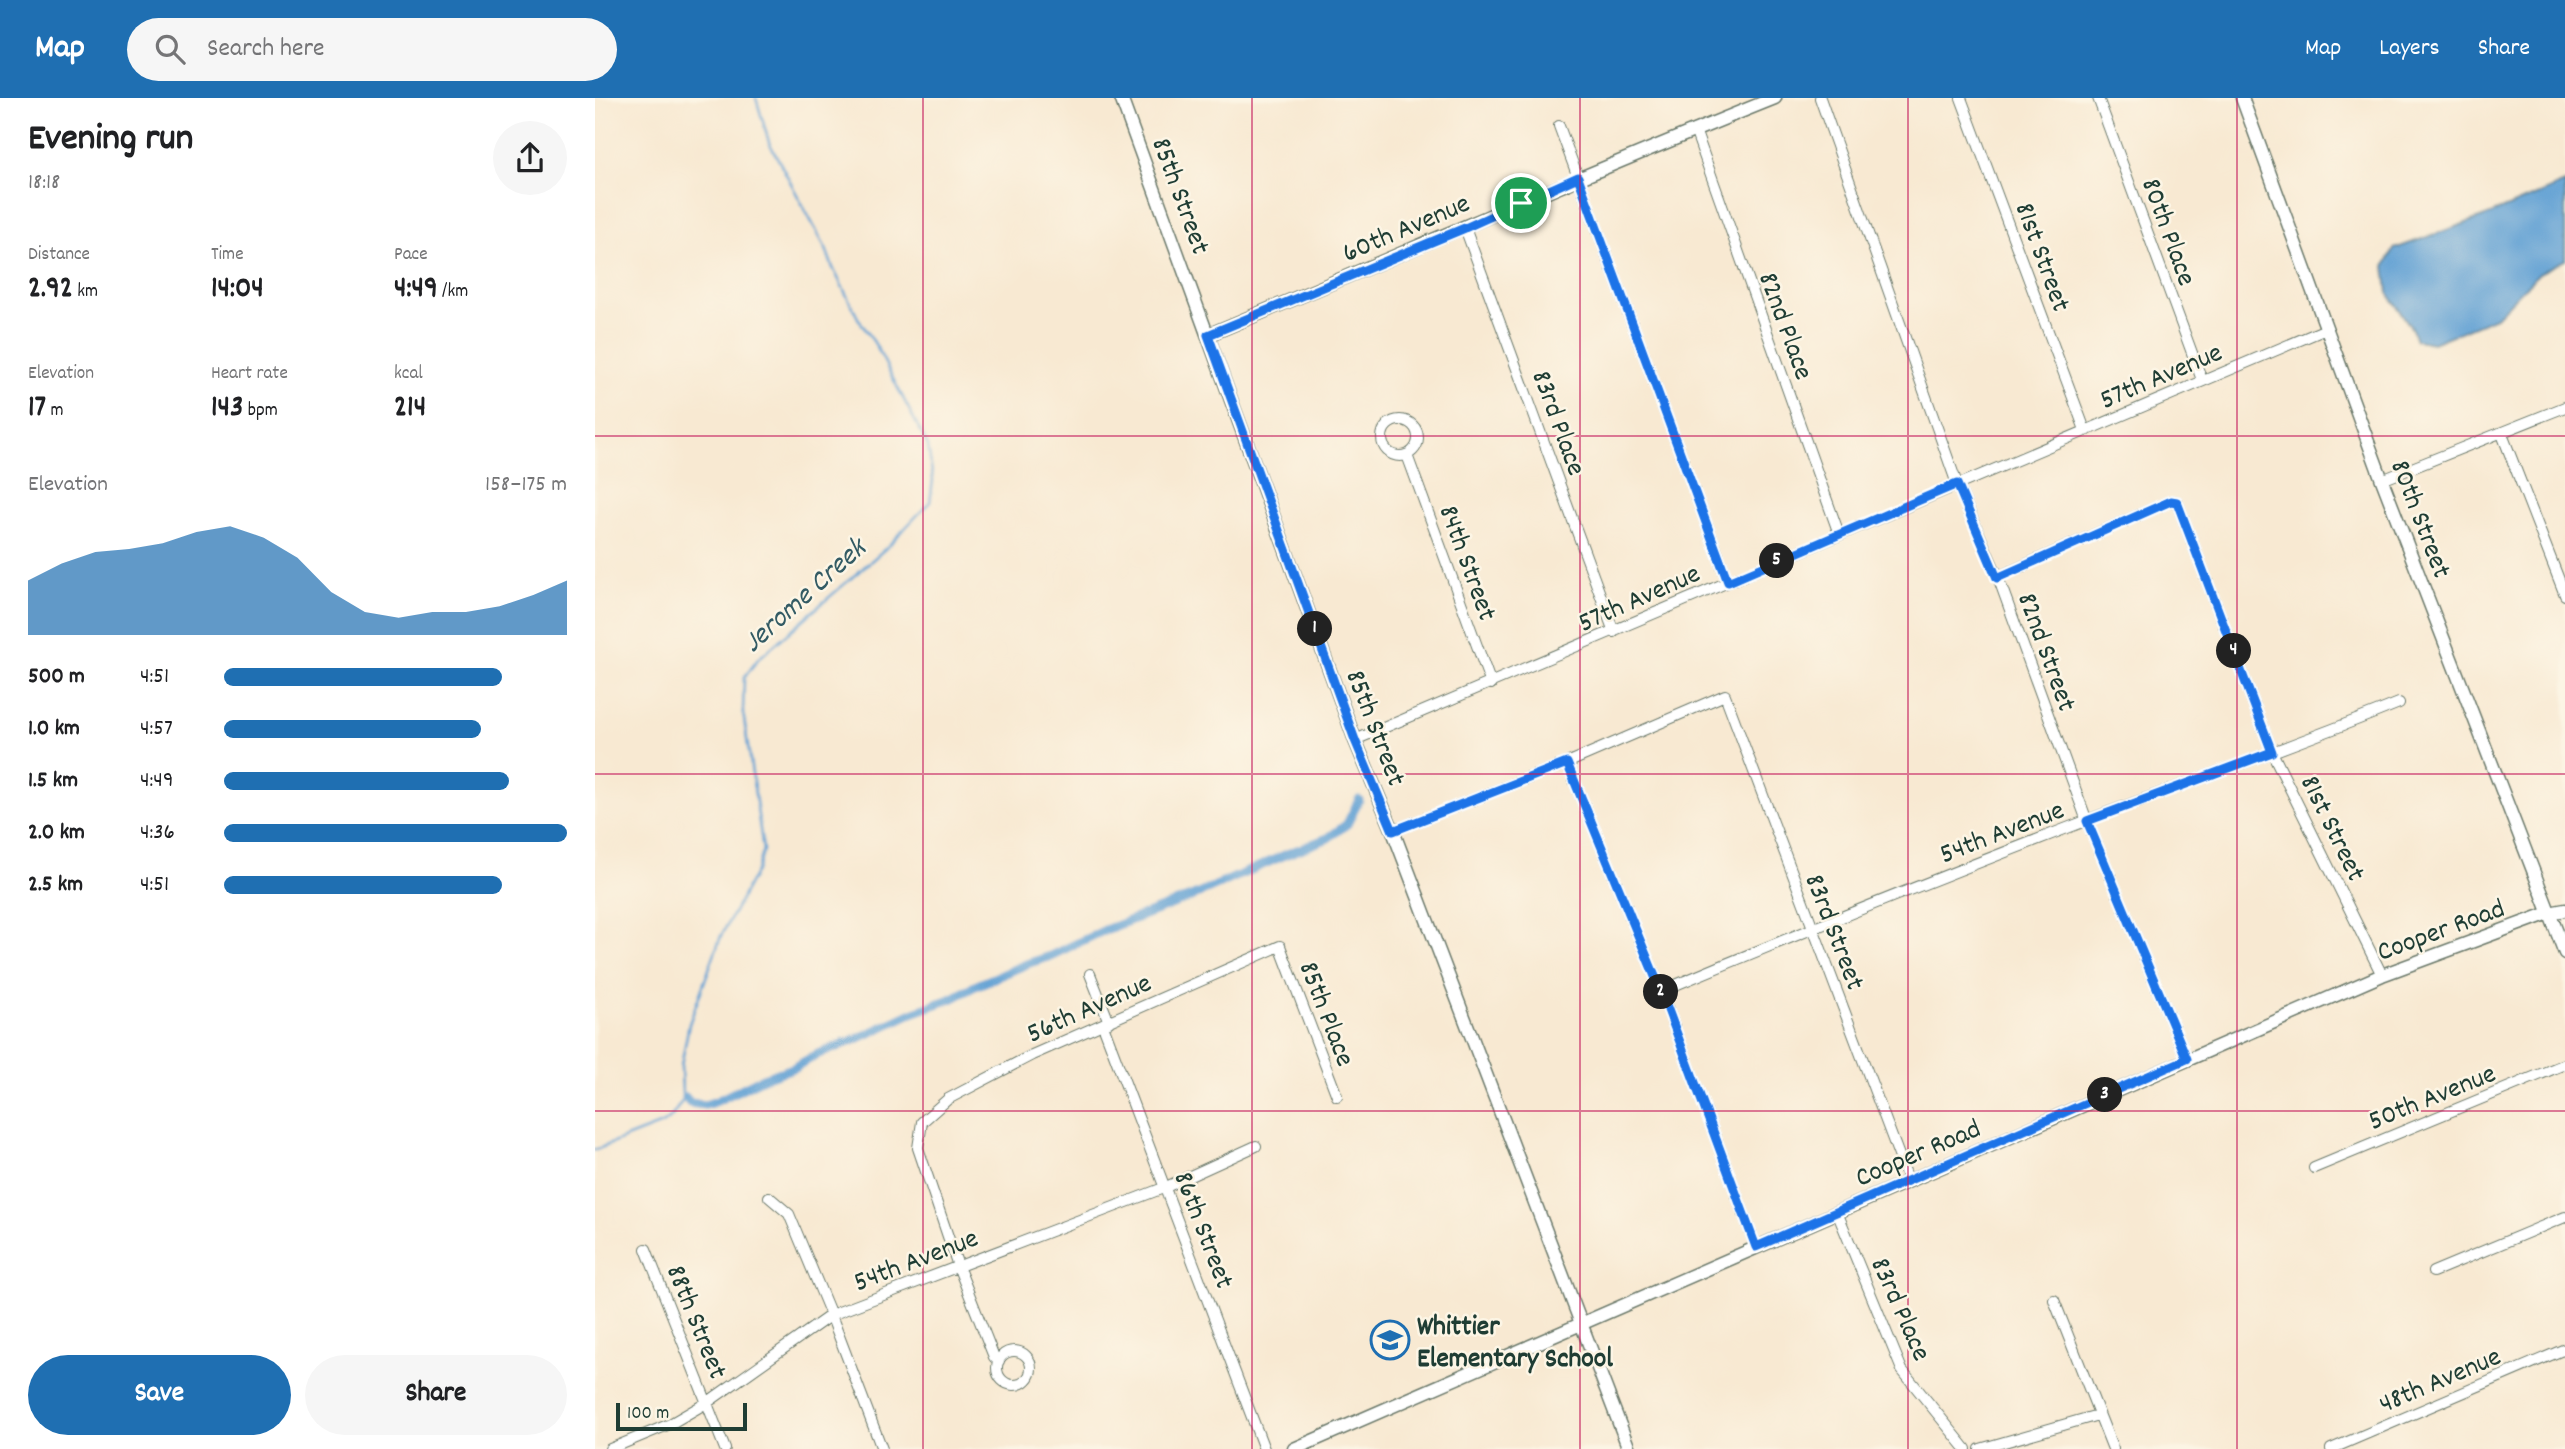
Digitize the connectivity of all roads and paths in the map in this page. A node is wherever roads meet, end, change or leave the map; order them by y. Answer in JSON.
{"nodes":[{"id":1,"x":1122,"y":98,"type":"edge"},
{"id":2,"x":1775,"y":98,"type":"edge"},
{"id":3,"x":1820,"y":98,"type":"edge"},
{"id":4,"x":1961,"y":98,"type":"edge"},
{"id":5,"x":2098,"y":98,"type":"edge"},
{"id":6,"x":2242,"y":98,"type":"edge"},
{"id":7,"x":1559,"y":126,"type":"dead end"},
{"id":8,"x":1695,"y":130,"type":"junction"},
{"id":9,"x":1578,"y":177,"type":"junction"},
{"id":10,"x":1465,"y":228,"type":"junction"},
{"id":11,"x":2326,"y":329,"type":"junction"},
{"id":12,"x":1208,"y":335,"type":"junction"},
{"id":13,"x":2202,"y":380,"type":"junction"},
{"id":14,"x":2565,"y":407,"type":"edge"},
{"id":15,"x":2085,"y":430,"type":"junction"},
{"id":16,"x":2502,"y":434,"type":"junction"},
{"id":17,"x":1407,"y":455,"type":"dead end"},
{"id":18,"x":2382,"y":480,"type":"junction"},
{"id":19,"x":1957,"y":484,"type":"junction"},
{"id":20,"x":1839,"y":534,"type":"junction"},
{"id":21,"x":1997,"y":578,"type":"junction"},
{"id":22,"x":1728,"y":582,"type":"junction"},
{"id":23,"x":2565,"y":595,"type":"edge"},
{"id":24,"x":1614,"y":632,"type":"junction"},
{"id":25,"x":1491,"y":684,"type":"junction"},
{"id":26,"x":2399,"y":703,"type":"dead end"},
{"id":27,"x":1355,"y":740,"type":"junction"},
{"id":28,"x":2272,"y":752,"type":"junction"},
{"id":29,"x":1567,"y":763,"type":"junction"},
{"id":30,"x":2087,"y":821,"type":"junction"},
{"id":31,"x":1393,"y":831,"type":"junction"},
{"id":32,"x":2565,"y":910,"type":"edge"},
{"id":33,"x":2549,"y":913,"type":"junction"},
{"id":34,"x":1812,"y":928,"type":"junction"},
{"id":35,"x":1280,"y":946,"type":"joint"},
{"id":36,"x":2565,"y":953,"type":"edge"},
{"id":37,"x":1090,"y":974,"type":"dead end"},
{"id":38,"x":2382,"y":975,"type":"junction"},
{"id":39,"x":1661,"y":991,"type":"junction"},
{"id":40,"x":1106,"y":1023,"type":"junction"},
{"id":41,"x":2187,"y":1059,"type":"junction"},
{"id":42,"x":2565,"y":1064,"type":"edge"},
{"id":43,"x":1337,"y":1096,"type":"dead end"},
{"id":44,"x":1256,"y":1146,"type":"dead end"},
{"id":45,"x":2314,"y":1168,"type":"dead end"},
{"id":46,"x":1909,"y":1182,"type":"junction"},
{"id":47,"x":1166,"y":1187,"type":"junction"},
{"id":48,"x":769,"y":1197,"type":"dead end"},
{"id":49,"x":1837,"y":1212,"type":"junction"},
{"id":50,"x":2565,"y":1217,"type":"edge"},
{"id":51,"x":1756,"y":1247,"type":"junction"},
{"id":52,"x":646,"y":1249,"type":"dead end"},
{"id":53,"x":958,"y":1266,"type":"junction"},
{"id":54,"x":2433,"y":1272,"type":"dead end"},
{"id":55,"x":2054,"y":1300,"type":"dead end"},
{"id":56,"x":831,"y":1315,"type":"junction"},
{"id":57,"x":1581,"y":1323,"type":"junction"},
{"id":58,"x":2565,"y":1349,"type":"edge"},
{"id":59,"x":999,"y":1361,"type":"dead end"},
{"id":60,"x":708,"y":1402,"type":"junction"},
{"id":61,"x":2098,"y":1415,"type":"junction"},
{"id":62,"x":1309,"y":1446,"type":"edge"},
{"id":63,"x":610,"y":1449,"type":"edge"},
{"id":64,"x":725,"y":1449,"type":"edge"},
{"id":65,"x":882,"y":1449,"type":"edge"},
{"id":66,"x":1263,"y":1449,"type":"edge"},
{"id":67,"x":1294,"y":1449,"type":"edge"},
{"id":68,"x":1629,"y":1449,"type":"edge"},
{"id":69,"x":1966,"y":1449,"type":"edge"},
{"id":70,"x":1980,"y":1449,"type":"edge"},
{"id":71,"x":2113,"y":1449,"type":"edge"},
{"id":72,"x":2331,"y":1449,"type":"edge"}],
"edges":[{"from":1,"to":12,"type":"street","name":"85th Street"},
{"from":2,"to":8,"type":"street","name":"60th Avenue"},
{"from":3,"to":19,"type":"street","name":"82nd Street"},
{"from":4,"to":15,"type":"street","name":"81st Street"},
{"from":5,"to":13,"type":"street","name":"80th Place"},
{"from":6,"to":11,"type":"street","name":"80th Street"},
{"from":7,"to":9,"type":"street"},
{"from":8,"to":9,"type":"street","name":"60th Avenue"},
{"from":8,"to":20,"type":"street","name":"82nd Place"},
{"from":9,"to":10,"type":"street","name":"60th Avenue"},
{"from":9,"to":22,"type":"street"},
{"from":10,"to":12,"type":"street","name":"60th Avenue"},
{"from":10,"to":24,"type":"street","name":"83rd Place"},
{"from":11,"to":13,"type":"street","name":"57th Avenue"},
{"from":11,"to":18,"type":"street","name":"80th Street"},
{"from":12,"to":27,"type":"street","name":"85th Street"},
{"from":13,"to":15,"type":"street","name":"57th Avenue"},
{"from":14,"to":16,"type":"street"},
{"from":15,"to":19,"type":"street","name":"57th Avenue"},
{"from":16,"to":18,"type":"street"},
{"from":16,"to":23,"type":"street"},
{"from":17,"to":25,"type":"street","name":"84th Street"},
{"from":18,"to":33,"type":"street","name":"80th Street"},
{"from":19,"to":20,"type":"street","name":"57th Avenue"},
{"from":19,"to":21,"type":"street","name":"82nd Street"},
{"from":20,"to":22,"type":"street","name":"57th Avenue"},
{"from":21,"to":28,"type":"street","name":"81st Street"},
{"from":21,"to":30,"type":"street","name":"82nd Street"},
{"from":22,"to":24,"type":"street","name":"57th Avenue"},
{"from":24,"to":25,"type":"street","name":"57th Avenue"},
{"from":25,"to":27,"type":"street","name":"57th Avenue"},
{"from":26,"to":28,"type":"street","name":"54th Avenue"},
{"from":27,"to":31,"type":"street","name":"85th Street"},
{"from":28,"to":30,"type":"street","name":"54th Avenue"},
{"from":28,"to":38,"type":"street","name":"81st Street"},
{"from":29,"to":31,"type":"street"},
{"from":29,"to":34,"type":"street","name":"83rd Street"},
{"from":29,"to":39,"type":"street"},
{"from":30,"to":34,"type":"street","name":"54th Avenue"},
{"from":30,"to":41,"type":"street","name":"82nd Street"},
{"from":31,"to":57,"type":"street","name":"85th Street"},
{"from":32,"to":33,"type":"street","name":"Cooper Road"},
{"from":33,"to":36,"type":"street","name":"80th Street"},
{"from":33,"to":38,"type":"street","name":"Cooper Road"},
{"from":34,"to":39,"type":"street","name":"54th Avenue"},
{"from":34,"to":46,"type":"street","name":"83rd Street"},
{"from":35,"to":40,"type":"street","name":"56th Avenue"},
{"from":35,"to":43,"type":"street","name":"85th Place"},
{"from":37,"to":40,"type":"street","name":"86th Street"},
{"from":38,"to":41,"type":"street","name":"Cooper Road"},
{"from":39,"to":51,"type":"street"},
{"from":40,"to":47,"type":"street","name":"86th Street"},
{"from":40,"to":53,"type":"street","name":"56th Avenue"},
{"from":41,"to":46,"type":"street","name":"Cooper Road"},
{"from":42,"to":45,"type":"street","name":"50th Avenue"},
{"from":44,"to":47,"type":"street","name":"54th Avenue"},
{"from":46,"to":49,"type":"street","name":"Cooper Road"},
{"from":47,"to":53,"type":"street","name":"54th Avenue"},
{"from":47,"to":66,"type":"street","name":"86th Street"},
{"from":48,"to":56,"type":"street"},
{"from":49,"to":51,"type":"street","name":"Cooper Road"},
{"from":49,"to":69,"type":"street","name":"83rd Place"},
{"from":50,"to":54,"type":"street"},
{"from":51,"to":57,"type":"street","name":"Cooper Road"},
{"from":52,"to":60,"type":"street","name":"88th Street"},
{"from":53,"to":56,"type":"street","name":"54th Avenue"},
{"from":53,"to":59,"type":"street"},
{"from":55,"to":61,"type":"street"},
{"from":56,"to":60,"type":"street","name":"54th Avenue"},
{"from":56,"to":65,"type":"street"},
{"from":57,"to":62,"type":"street","name":"Cooper Road"},
{"from":57,"to":68,"type":"street","name":"85th Street"},
{"from":58,"to":72,"type":"street","name":"48th Avenue"},
{"from":60,"to":63,"type":"street","name":"54th Avenue"},
{"from":60,"to":64,"type":"street","name":"88th Street"},
{"from":61,"to":70,"type":"street"},
{"from":61,"to":71,"type":"street"},
{"from":62,"to":67,"type":"street","name":"Cooper Road"}]}
